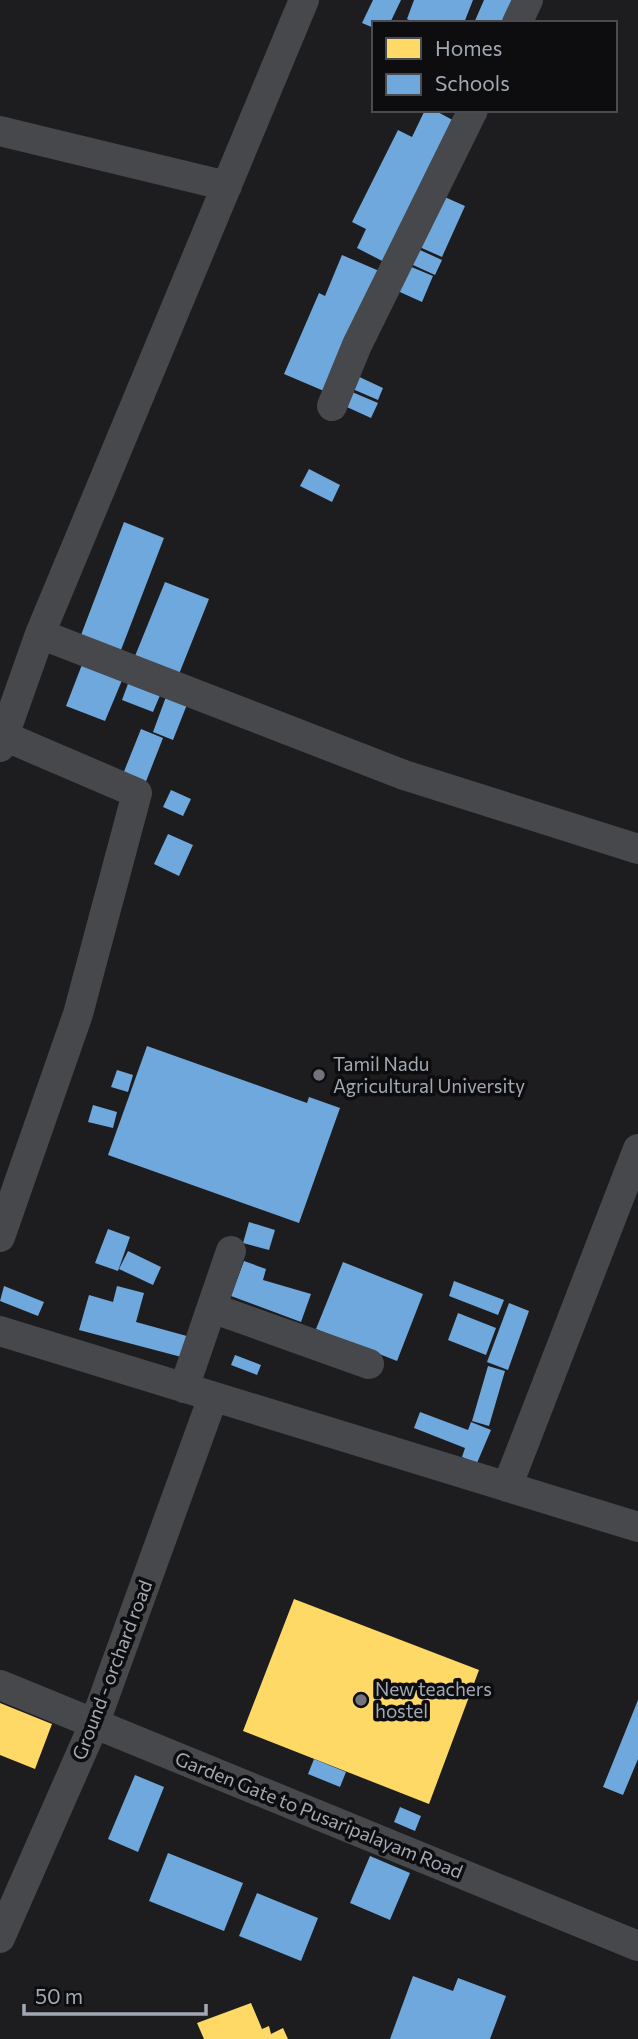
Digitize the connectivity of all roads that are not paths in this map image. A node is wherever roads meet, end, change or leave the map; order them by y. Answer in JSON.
{"nodes":[{"id":1,"x":304,"y":0,"type":"edge"},
{"id":2,"x":528,"y":0,"type":"edge"},
{"id":3,"x":518,"y":21,"type":"edge"},
{"id":4,"x":472,"y":112,"type":"edge"},
{"id":5,"x":0,"y":131,"type":"edge"},
{"id":6,"x":227,"y":186,"type":"junction"},
{"id":7,"x":331,"y":406,"type":"dead end"},
{"id":8,"x":40,"y":634,"type":"junction"},
{"id":9,"x":4,"y":730,"type":"edge"},
{"id":10,"x":638,"y":849,"type":"edge"},
{"id":11,"x":638,"y":1149,"type":"edge"},
{"id":12,"x":0,"y":1237,"type":"edge"},
{"id":13,"x":231,"y":1251,"type":"dead end"},
{"id":14,"x":212,"y":1308,"type":"junction"},
{"id":15,"x":0,"y":1331,"type":"edge"},
{"id":16,"x":369,"y":1364,"type":"dead end"},
{"id":17,"x":184,"y":1388,"type":"junction"},
{"id":18,"x":213,"y":1397,"type":"junction"},
{"id":19,"x":507,"y":1487,"type":"junction"},
{"id":20,"x":638,"y":1527,"type":"edge"},
{"id":21,"x":0,"y":1685,"type":"edge"},
{"id":22,"x":94,"y":1722,"type":"junction"},
{"id":23,"x":0,"y":1938,"type":"edge"},
{"id":24,"x":638,"y":1946,"type":"edge"}],
"edges":[{"from":1,"to":6,"type":"street"},
{"from":2,"to":3,"type":"street"},
{"from":4,"to":7,"type":"street"},
{"from":5,"to":6,"type":"street"},
{"from":6,"to":8,"type":"street"},
{"from":8,"to":9,"type":"street"},
{"from":8,"to":10,"type":"street"},
{"from":9,"to":12,"type":"street"},
{"from":11,"to":19,"type":"street"},
{"from":13,"to":14,"type":"street"},
{"from":14,"to":16,"type":"street"},
{"from":14,"to":17,"type":"street"},
{"from":15,"to":17,"type":"street"},
{"from":17,"to":18,"type":"street"},
{"from":18,"to":19,"type":"street"},
{"from":18,"to":22,"type":"street","name":"Ground - orchard road"},
{"from":19,"to":20,"type":"street"},
{"from":21,"to":22,"type":"street","name":"Garden Gate to Pusaripalayam Road"},
{"from":22,"to":23,"type":"street","name":"Ground - orchard road"},
{"from":22,"to":24,"type":"street","name":"Garden Gate to Pusaripalayam Road"}]}
